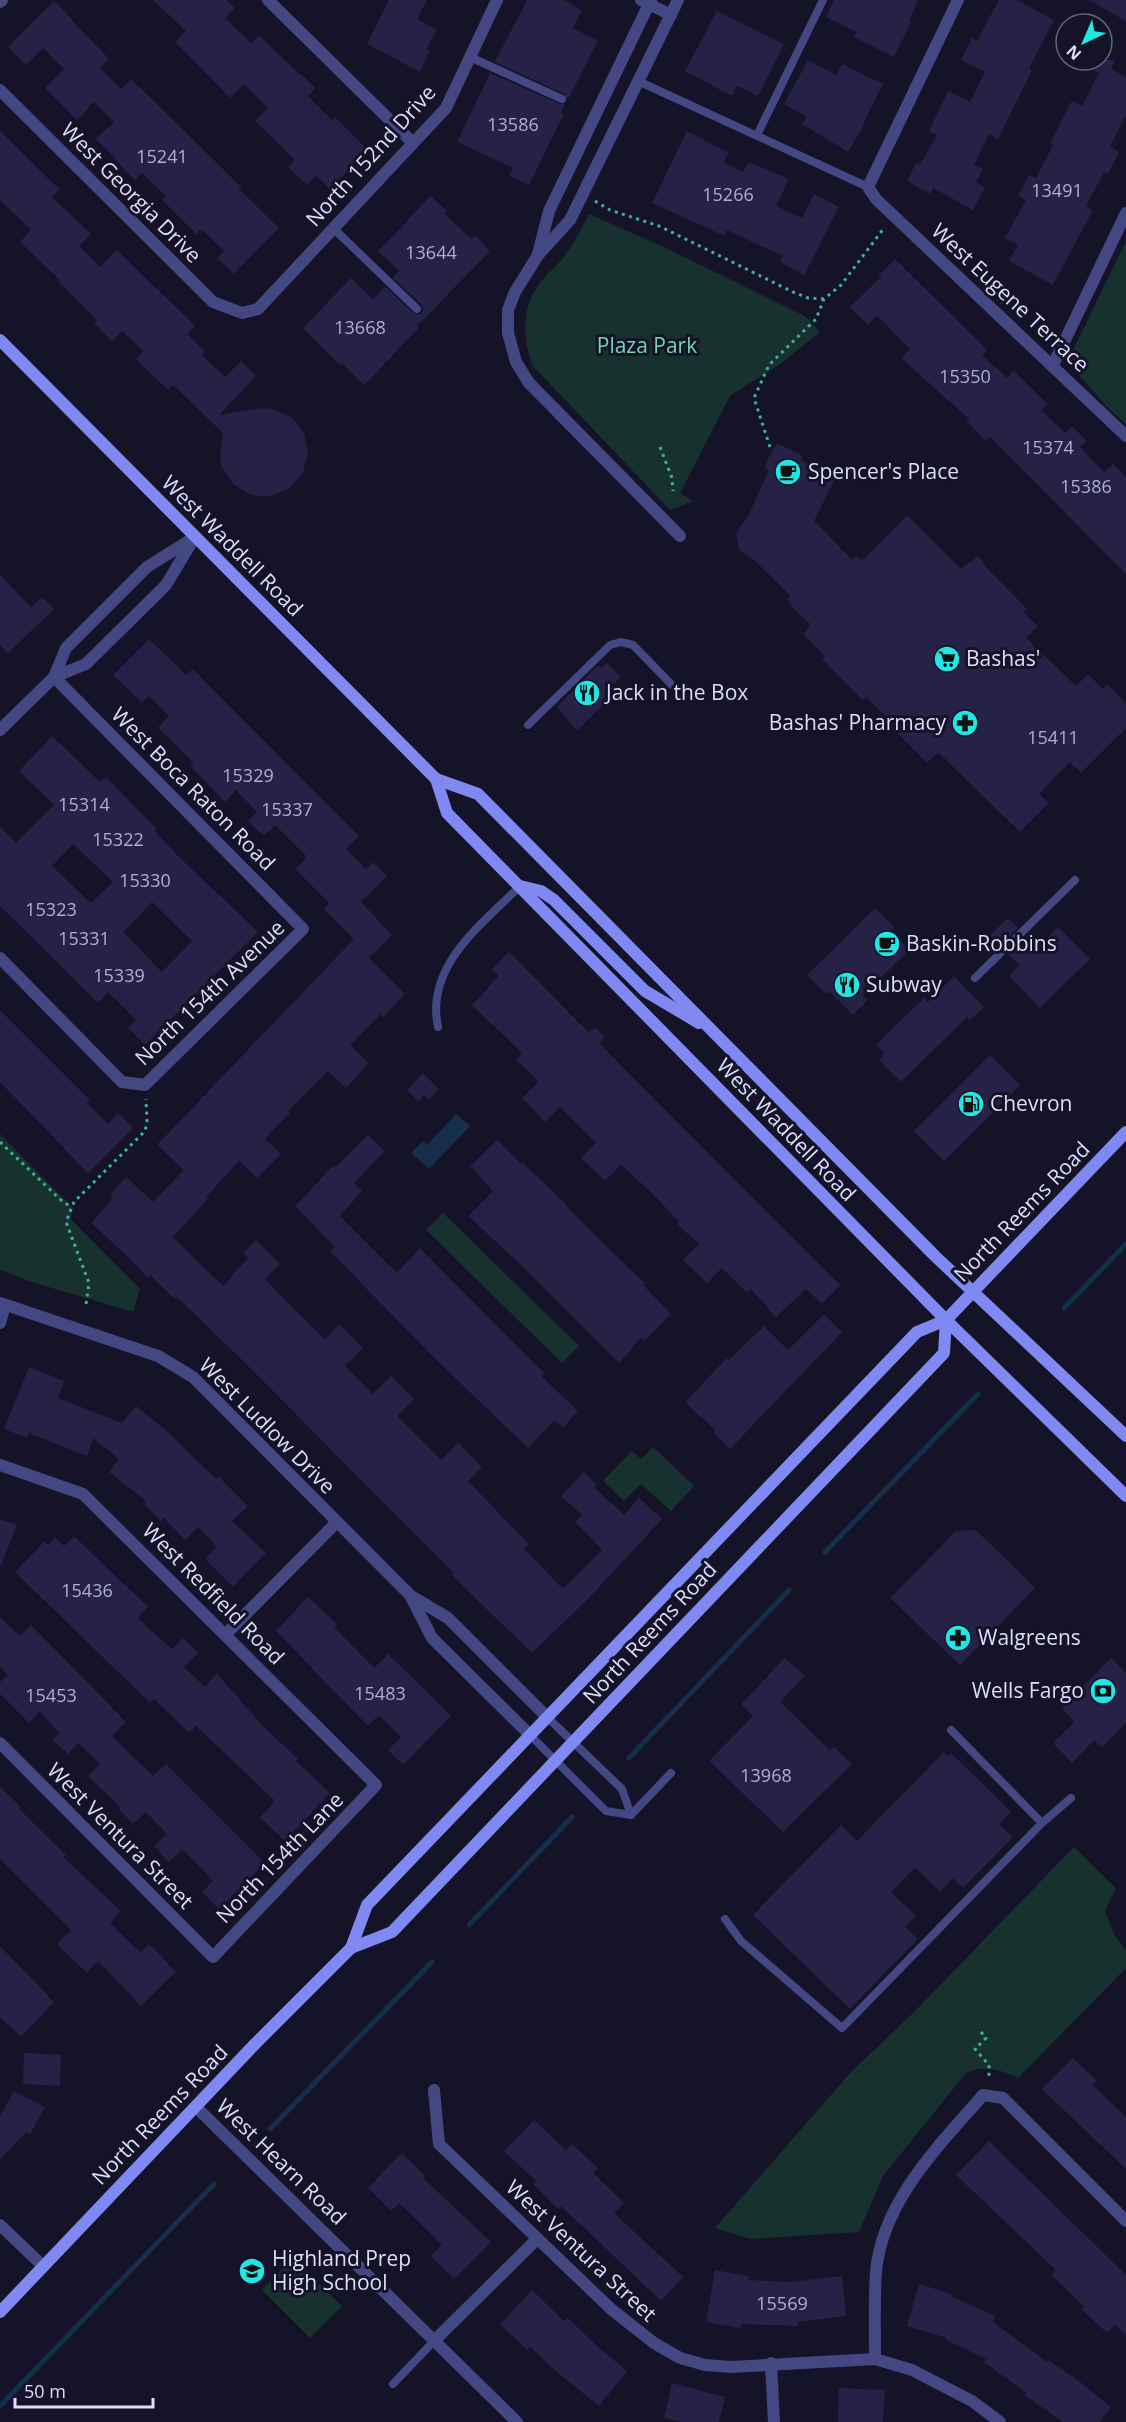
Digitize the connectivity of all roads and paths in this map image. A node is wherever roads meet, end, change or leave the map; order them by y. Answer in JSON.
{"nodes":[{"id":1,"x":267,"y":0,"type":"edge"},
{"id":2,"x":497,"y":0,"type":"edge"},
{"id":3,"x":678,"y":0,"type":"edge"},
{"id":4,"x":823,"y":0,"type":"edge"},
{"id":5,"x":958,"y":0,"type":"edge"},
{"id":6,"x":647,"y":1,"type":"edge"},
{"id":7,"x":671,"y":15,"type":"junction"},
{"id":8,"x":470,"y":57,"type":"junction"},
{"id":9,"x":639,"y":81,"type":"junction"},
{"id":10,"x":0,"y":90,"type":"edge"},
{"id":11,"x":562,"y":99,"type":"dead end"},
{"id":12,"x":757,"y":135,"type":"junction"},
{"id":13,"x":413,"y":143,"type":"junction"},
{"id":14,"x":868,"y":187,"type":"junction"},
{"id":15,"x":583,"y":194,"type":"junction"},
{"id":16,"x":1126,"y":213,"type":"edge"},
{"id":17,"x":893,"y":214,"type":"junction"},
{"id":18,"x":333,"y":228,"type":"junction"},
{"id":19,"x":538,"y":255,"type":"junction"},
{"id":20,"x":824,"y":299,"type":"junction"},
{"id":21,"x":417,"y":309,"type":"dead end"},
{"id":22,"x":243,"y":313,"type":"joint"},
{"id":23,"x":0,"y":340,"type":"edge"},
{"id":24,"x":1053,"y":365,"type":"junction"},
{"id":25,"x":1126,"y":436,"type":"edge"},
{"id":26,"x":660,"y":447,"type":"dead end"},
{"id":27,"x":770,"y":447,"type":"dead end"},
{"id":28,"x":674,"y":491,"type":"dead end"},
{"id":29,"x":680,"y":536,"type":"dead end"},
{"id":30,"x":195,"y":537,"type":"junction"},
{"id":31,"x":54,"y":677,"type":"junction"},
{"id":32,"x":672,"y":685,"type":"dead end"},
{"id":33,"x":528,"y":724,"type":"dead end"},
{"id":34,"x":0,"y":730,"type":"edge"},
{"id":35,"x":436,"y":779,"type":"junction"},
{"id":36,"x":1075,"y":880,"type":"dead end"},
{"id":37,"x":520,"y":886,"type":"junction"},
{"id":38,"x":303,"y":929,"type":"joint"},
{"id":39,"x":0,"y":958,"type":"edge"},
{"id":40,"x":975,"y":978,"type":"dead end"},
{"id":41,"x":438,"y":1027,"type":"dead end"},
{"id":42,"x":715,"y":1033,"type":"junction"},
{"id":43,"x":145,"y":1085,"type":"junction"},
{"id":44,"x":1126,"y":1132,"type":"edge"},
{"id":45,"x":0,"y":1142,"type":"edge"},
{"id":46,"x":72,"y":1207,"type":"junction"},
{"id":47,"x":972,"y":1291,"type":"junction"},
{"id":48,"x":3,"y":1304,"type":"edge"},
{"id":49,"x":86,"y":1304,"type":"dead end"},
{"id":50,"x":946,"y":1320,"type":"junction"},
{"id":51,"x":0,"y":1323,"type":"edge"},
{"id":52,"x":1126,"y":1436,"type":"edge"},
{"id":53,"x":0,"y":1465,"type":"edge"},
{"id":54,"x":1126,"y":1496,"type":"edge"},
{"id":55,"x":337,"y":1522,"type":"junction"},
{"id":56,"x":411,"y":1596,"type":"junction"},
{"id":57,"x":226,"y":1634,"type":"junction"},
{"id":58,"x":548,"y":1718,"type":"junction"},
{"id":59,"x":951,"y":1730,"type":"dead end"},
{"id":60,"x":531,"y":1736,"type":"junction"},
{"id":61,"x":0,"y":1743,"type":"edge"},
{"id":62,"x":574,"y":1743,"type":"junction"},
{"id":63,"x":556,"y":1762,"type":"junction"},
{"id":64,"x":671,"y":1773,"type":"dead end"},
{"id":65,"x":376,"y":1785,"type":"joint"},
{"id":66,"x":1071,"y":1798,"type":"dead end"},
{"id":67,"x":631,"y":1815,"type":"junction"},
{"id":68,"x":1042,"y":1823,"type":"junction"},
{"id":69,"x":725,"y":1919,"type":"dead end"},
{"id":70,"x":351,"y":1948,"type":"junction"},
{"id":71,"x":213,"y":1957,"type":"joint"},
{"id":72,"x":981,"y":2032,"type":"dead end"},
{"id":73,"x":989,"y":2077,"type":"dead end"},
{"id":74,"x":434,"y":2090,"type":"dead end"},
{"id":75,"x":196,"y":2107,"type":"junction"},
{"id":76,"x":1126,"y":2222,"type":"edge"},
{"id":77,"x":0,"y":2225,"type":"edge"},
{"id":78,"x":537,"y":2238,"type":"junction"},
{"id":79,"x":43,"y":2266,"type":"junction"},
{"id":80,"x":0,"y":2312,"type":"edge"},
{"id":81,"x":435,"y":2340,"type":"junction"},
{"id":82,"x":875,"y":2359,"type":"junction"},
{"id":83,"x":771,"y":2363,"type":"junction"},
{"id":84,"x":393,"y":2384,"type":"dead end"},
{"id":85,"x":517,"y":2422,"type":"edge"},
{"id":86,"x":774,"y":2422,"type":"edge"},
{"id":87,"x":1000,"y":2422,"type":"edge"}],
"edges":[{"from":1,"to":13,"type":"street"},
{"from":2,"to":8,"type":"street","name":"North 152nd Drive"},
{"from":3,"to":7,"type":"street"},
{"from":4,"to":12,"type":"lane"},
{"from":5,"to":14,"type":"street"},
{"from":6,"to":7,"type":"street"},
{"from":6,"to":19,"type":"street"},
{"from":7,"to":9,"type":"street"},
{"from":8,"to":11,"type":"lane"},
{"from":8,"to":13,"type":"street","name":"North 152nd Drive"},
{"from":9,"to":12,"type":"lane"},
{"from":9,"to":15,"type":"street"},
{"from":10,"to":22,"type":"street","name":"West Georgia Drive"},
{"from":12,"to":14,"type":"lane"},
{"from":13,"to":18,"type":"street","name":"North 152nd Drive"},
{"from":14,"to":17,"type":"street","name":"West Eugene Terrace"},
{"from":15,"to":19,"type":"street"},
{"from":15,"to":20,"type":"path"},
{"from":16,"to":24,"type":"street"},
{"from":17,"to":20,"type":"path"},
{"from":17,"to":24,"type":"street","name":"West Eugene Terrace"},
{"from":18,"to":21,"type":"lane"},
{"from":18,"to":22,"type":"street","name":"North 152nd Drive"},
{"from":19,"to":29,"type":"street"},
{"from":20,"to":27,"type":"path"},
{"from":23,"to":30,"type":"main road","name":"West Waddell Road"},
{"from":24,"to":25,"type":"street","name":"West Eugene Terrace"},
{"from":26,"to":28,"type":"path"},
{"from":30,"to":31,"type":"street"},
{"from":30,"to":31,"type":"street"},
{"from":30,"to":35,"type":"main road","name":"West Waddell Road"},
{"from":31,"to":34,"type":"street"},
{"from":31,"to":38,"type":"street","name":"West Boca Raton Road"},
{"from":32,"to":33,"type":"lane"},
{"from":35,"to":37,"type":"main road","name":"West Waddell Road"},
{"from":35,"to":42,"type":"main road","name":"West Waddell Road"},
{"from":36,"to":40,"type":"lane"},
{"from":37,"to":41,"type":"lane"},
{"from":37,"to":42,"type":"main road"},
{"from":37,"to":50,"type":"main road","name":"West Waddell Road"},
{"from":38,"to":43,"type":"street","name":"North 154th Avenue"},
{"from":39,"to":43,"type":"street"},
{"from":42,"to":47,"type":"main road","name":"West Waddell Road"},
{"from":43,"to":46,"type":"path"},
{"from":44,"to":47,"type":"main road","name":"North Reems Road"},
{"from":45,"to":46,"type":"path"},
{"from":46,"to":49,"type":"path"},
{"from":47,"to":50,"type":"main road","name":"North Reems Road"},
{"from":47,"to":52,"type":"main road","name":"West Waddell Road"},
{"from":48,"to":51,"type":"street"},
{"from":48,"to":55,"type":"street","name":"West Ludlow Drive"},
{"from":50,"to":54,"type":"main road","name":"West Waddell Road"},
{"from":50,"to":58,"type":"main road","name":"North Reems Road"},
{"from":50,"to":62,"type":"main road","name":"North Reems Road"},
{"from":53,"to":57,"type":"street","name":"West Redfield Road"},
{"from":55,"to":56,"type":"street","name":"West Ludlow Drive"},
{"from":55,"to":57,"type":"street"},
{"from":56,"to":58,"type":"street","name":"West Ludlow Drive"},
{"from":56,"to":60,"type":"street","name":"West Ludlow Drive"},
{"from":57,"to":65,"type":"street","name":"West Redfield Road"},
{"from":58,"to":60,"type":"main road","name":"North Reems Road"},
{"from":58,"to":62,"type":"lane"},
{"from":59,"to":68,"type":"lane"},
{"from":60,"to":63,"type":"lane"},
{"from":60,"to":70,"type":"main road","name":"North Reems Road"},
{"from":61,"to":71,"type":"street","name":"West Ventura Street"},
{"from":62,"to":63,"type":"main road","name":"North Reems Road"},
{"from":62,"to":67,"type":"lane"},
{"from":63,"to":67,"type":"lane"},
{"from":63,"to":70,"type":"main road","name":"North Reems Road"},
{"from":64,"to":67,"type":"lane"},
{"from":65,"to":71,"type":"street","name":"North 154th Lane"},
{"from":66,"to":68,"type":"lane"},
{"from":68,"to":69,"type":"lane"},
{"from":70,"to":75,"type":"main road","name":"North Reems Road"},
{"from":72,"to":73,"type":"path"},
{"from":74,"to":78,"type":"street","name":"West Ventura Street"},
{"from":75,"to":79,"type":"main road","name":"North Reems Road"},
{"from":75,"to":81,"type":"street","name":"West Hearn Road"},
{"from":76,"to":82,"type":"street"},
{"from":77,"to":79,"type":"street"},
{"from":78,"to":81,"type":"street"},
{"from":78,"to":83,"type":"street","name":"West Ventura Street"},
{"from":79,"to":80,"type":"main road","name":"North Reems Road"},
{"from":81,"to":84,"type":"lane"},
{"from":81,"to":85,"type":"street","name":"West Hearn Road"},
{"from":82,"to":83,"type":"street","name":"West Ventura Street"},
{"from":82,"to":87,"type":"street","name":"West Ventura Street"},
{"from":83,"to":86,"type":"street"}]}
